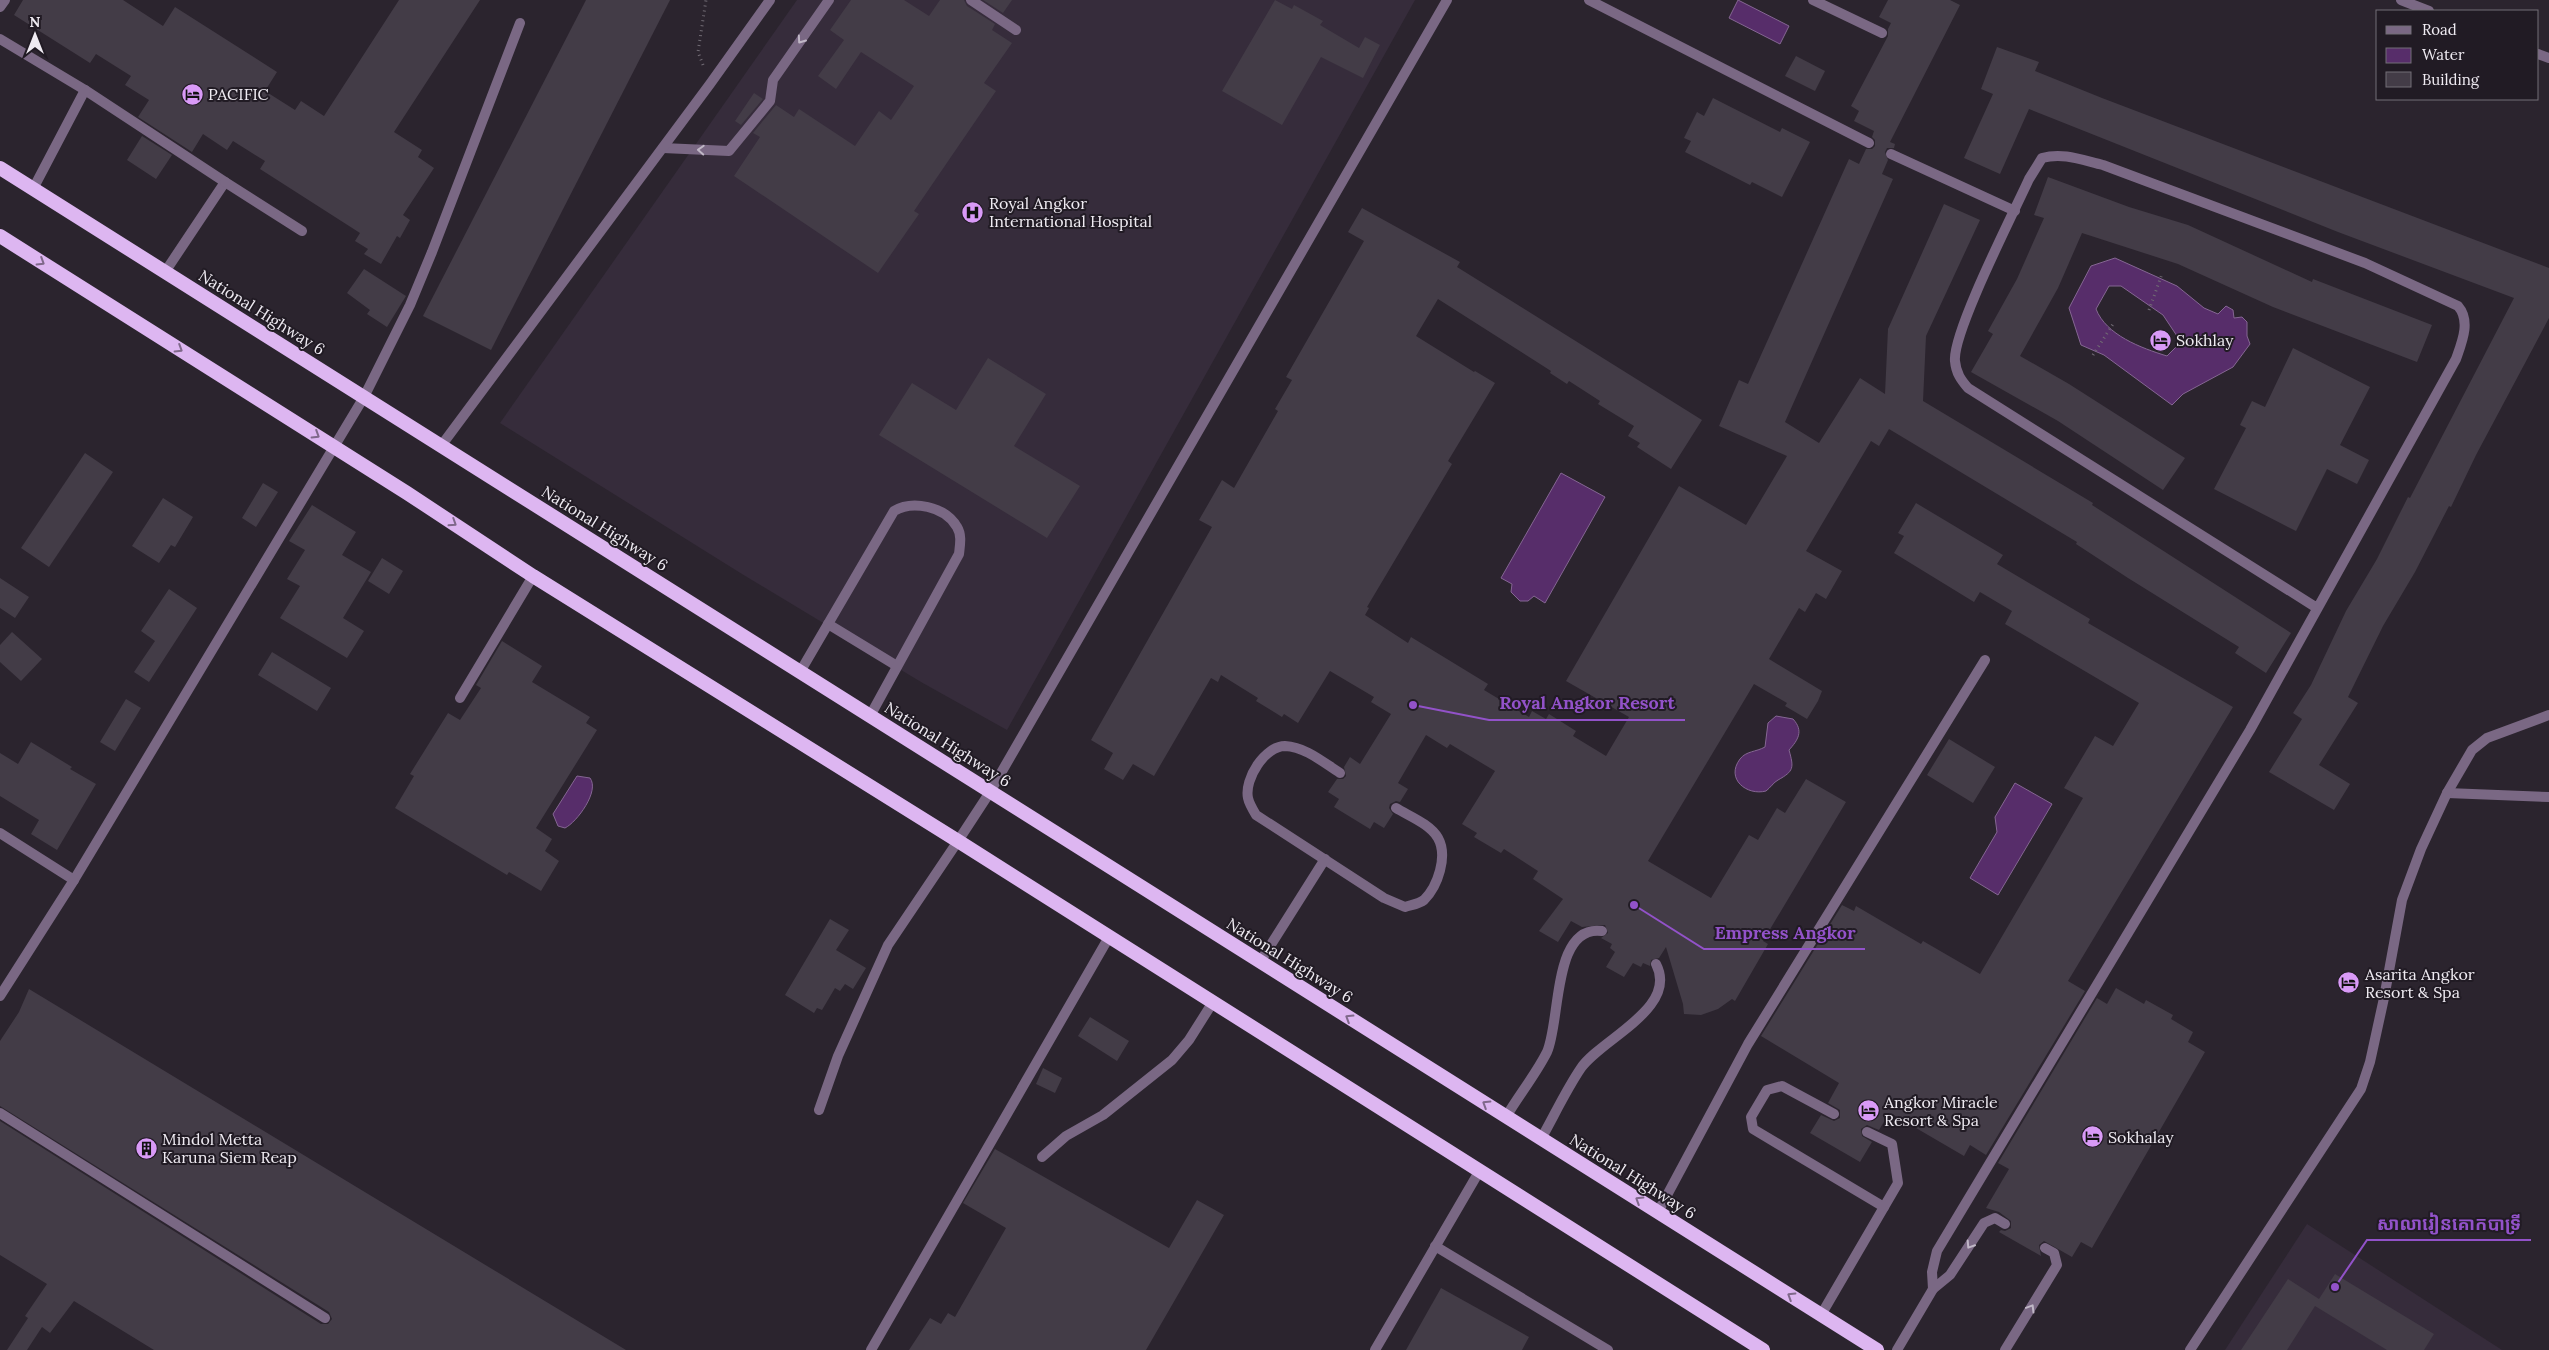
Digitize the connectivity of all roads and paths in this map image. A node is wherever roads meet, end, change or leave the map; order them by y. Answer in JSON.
{"nodes":[{"id":1,"x":5,"y":0,"type":"edge"},
{"id":2,"x":706,"y":0,"type":"edge"},
{"id":3,"x":770,"y":0,"type":"edge"},
{"id":4,"x":829,"y":0,"type":"edge"},
{"id":5,"x":971,"y":0,"type":"edge"},
{"id":6,"x":1589,"y":0,"type":"edge"},
{"id":7,"x":1813,"y":0,"type":"edge"},
{"id":8,"x":2401,"y":0,"type":"edge"},
{"id":9,"x":1445,"y":1,"type":"edge"},
{"id":10,"x":0,"y":7,"type":"edge"},
{"id":11,"x":2426,"y":10,"type":"edge"},
{"id":12,"x":520,"y":23,"type":"dead end"},
{"id":13,"x":1016,"y":30,"type":"dead end"},
{"id":14,"x":1882,"y":33,"type":"dead end"},
{"id":15,"x":0,"y":39,"type":"edge"},
{"id":16,"x":710,"y":84,"type":"junction"},
{"id":17,"x":85,"y":90,"type":"junction"},
{"id":18,"x":1869,"y":143,"type":"dead end"},
{"id":19,"x":663,"y":148,"type":"junction"},
{"id":20,"x":1891,"y":154,"type":"dead end"},
{"id":21,"x":0,"y":168,"type":"edge"},
{"id":22,"x":225,"y":182,"type":"junction"},
{"id":23,"x":33,"y":189,"type":"junction"},
{"id":24,"x":2015,"y":210,"type":"junction"},
{"id":25,"x":302,"y":231,"type":"dead end"},
{"id":26,"x":0,"y":236,"type":"edge"},
{"id":27,"x":164,"y":272,"type":"junction"},
{"id":28,"x":2162,"y":274,"type":"dead end"},
{"id":29,"x":2149,"y":310,"type":"dead end"},
{"id":30,"x":2113,"y":324,"type":"dead end"},
{"id":31,"x":2093,"y":355,"type":"dead end"},
{"id":32,"x":364,"y":397,"type":"junction"},
{"id":33,"x":333,"y":446,"type":"junction"},
{"id":34,"x":442,"y":446,"type":"junction"},
{"id":35,"x":533,"y":576,"type":"junction"},
{"id":36,"x":2317,"y":608,"type":"junction"},
{"id":37,"x":828,"y":624,"type":"junction"},
{"id":38,"x":1985,"y":660,"type":"dead end"},
{"id":39,"x":897,"y":666,"type":"junction"},
{"id":40,"x":800,"y":672,"type":"junction"},
{"id":41,"x":460,"y":698,"type":"dead end"},
{"id":42,"x":2549,"y":715,"type":"edge"},
{"id":43,"x":870,"y":716,"type":"junction"},
{"id":44,"x":1340,"y":773,"type":"dead end"},
{"id":45,"x":990,"y":792,"type":"junction"},
{"id":46,"x":2447,"y":793,"type":"junction"},
{"id":47,"x":2549,"y":797,"type":"edge"},
{"id":48,"x":1396,"y":808,"type":"dead end"},
{"id":49,"x":0,"y":833,"type":"edge"},
{"id":50,"x":958,"y":840,"type":"junction"},
{"id":51,"x":1325,"y":859,"type":"junction"},
{"id":52,"x":74,"y":880,"type":"junction"},
{"id":53,"x":1602,"y":931,"type":"dead end"},
{"id":54,"x":1109,"y":937,"type":"junction"},
{"id":55,"x":1260,"y":962,"type":"junction"},
{"id":56,"x":1656,"y":964,"type":"dead end"},
{"id":57,"x":0,"y":996,"type":"edge"},
{"id":58,"x":1213,"y":1002,"type":"junction"},
{"id":59,"x":819,"y":1110,"type":"dead end"},
{"id":60,"x":0,"y":1113,"type":"edge"},
{"id":61,"x":1834,"y":1114,"type":"dead end"},
{"id":62,"x":1506,"y":1117,"type":"junction"},
{"id":63,"x":1867,"y":1132,"type":"dead end"},
{"id":64,"x":1541,"y":1139,"type":"junction"},
{"id":65,"x":1042,"y":1157,"type":"dead end"},
{"id":66,"x":1480,"y":1170,"type":"junction"},
{"id":67,"x":1884,"y":1207,"type":"junction"},
{"id":68,"x":1658,"y":1212,"type":"junction"},
{"id":69,"x":2004,"y":1224,"type":"dead end"},
{"id":70,"x":1435,"y":1246,"type":"junction"},
{"id":71,"x":2045,"y":1248,"type":"dead end"},
{"id":72,"x":1933,"y":1289,"type":"junction"},
{"id":73,"x":1821,"y":1315,"type":"junction"},
{"id":74,"x":324,"y":1318,"type":"dead end"},
{"id":75,"x":871,"y":1350,"type":"edge"},
{"id":76,"x":1375,"y":1350,"type":"edge"},
{"id":77,"x":1608,"y":1350,"type":"edge"},
{"id":78,"x":1763,"y":1350,"type":"edge"},
{"id":79,"x":1877,"y":1350,"type":"edge"},
{"id":80,"x":1897,"y":1350,"type":"edge"},
{"id":81,"x":2005,"y":1350,"type":"edge"},
{"id":82,"x":2190,"y":1350,"type":"edge"}],
"edges":[{"from":1,"to":10,"type":"street"},
{"from":2,"to":16,"type":"path"},
{"from":3,"to":16,"type":"street"},
{"from":4,"to":19,"type":"street","one_way":true},
{"from":5,"to":13,"type":"street"},
{"from":6,"to":18,"type":"street"},
{"from":7,"to":14,"type":"street"},
{"from":8,"to":11,"type":"street"},
{"from":9,"to":45,"type":"street"},
{"from":12,"to":32,"type":"street"},
{"from":15,"to":17,"type":"street"},
{"from":16,"to":19,"type":"street"},
{"from":17,"to":22,"type":"street"},
{"from":17,"to":23,"type":"street"},
{"from":19,"to":34,"type":"street"},
{"from":20,"to":24,"type":"street"},
{"from":21,"to":23,"type":"highway","name":"National Highway 6"},
{"from":22,"to":25,"type":"street"},
{"from":22,"to":27,"type":"street"},
{"from":23,"to":27,"type":"highway","name":"National Highway 6"},
{"from":24,"to":36,"type":"street"},
{"from":24,"to":36,"type":"street"},
{"from":26,"to":33,"type":"highway","one_way":true},
{"from":27,"to":32,"type":"highway","name":"National Highway 6"},
{"from":28,"to":29,"type":"path"},
{"from":30,"to":31,"type":"path"},
{"from":32,"to":33,"type":"street"},
{"from":32,"to":34,"type":"highway","name":"National Highway 6"},
{"from":33,"to":35,"type":"highway","one_way":true},
{"from":33,"to":52,"type":"street"},
{"from":34,"to":40,"type":"highway","name":"National Highway 6"},
{"from":35,"to":41,"type":"street"},
{"from":35,"to":50,"type":"highway"},
{"from":36,"to":72,"type":"street"},
{"from":37,"to":39,"type":"street"},
{"from":37,"to":39,"type":"street"},
{"from":37,"to":40,"type":"street"},
{"from":38,"to":68,"type":"street"},
{"from":39,"to":43,"type":"street"},
{"from":40,"to":43,"type":"highway","name":"National Highway 6"},
{"from":42,"to":46,"type":"street"},
{"from":43,"to":45,"type":"highway","name":"National Highway 6"},
{"from":44,"to":51,"type":"street"},
{"from":45,"to":50,"type":"street"},
{"from":45,"to":55,"type":"highway","name":"National Highway 6"},
{"from":46,"to":47,"type":"street"},
{"from":46,"to":82,"type":"street"},
{"from":48,"to":51,"type":"street"},
{"from":49,"to":52,"type":"street"},
{"from":50,"to":54,"type":"highway"},
{"from":50,"to":59,"type":"street"},
{"from":51,"to":55,"type":"street"},
{"from":52,"to":57,"type":"street"},
{"from":53,"to":62,"type":"street"},
{"from":54,"to":58,"type":"highway"},
{"from":54,"to":75,"type":"street"},
{"from":62,"to":55,"type":"highway","name":"National Highway 6","one_way":true},
{"from":56,"to":64,"type":"street"},
{"from":58,"to":65,"type":"street"},
{"from":58,"to":66,"type":"highway"},
{"from":60,"to":74,"type":"street"},
{"from":61,"to":67,"type":"street"},
{"from":62,"to":64,"type":"highway","name":"National Highway 6"},
{"from":63,"to":67,"type":"street"},
{"from":68,"to":64,"type":"highway","name":"National Highway 6","one_way":true},
{"from":66,"to":70,"type":"street"},
{"from":66,"to":78,"type":"highway"},
{"from":67,"to":73,"type":"street"},
{"from":73,"to":68,"type":"highway","name":"National Highway 6","one_way":true},
{"from":69,"to":72,"type":"street","one_way":true},
{"from":70,"to":76,"type":"street"},
{"from":70,"to":77,"type":"street"},
{"from":81,"to":71,"type":"street","one_way":true},
{"from":72,"to":80,"type":"street"},
{"from":73,"to":79,"type":"highway","name":"National Highway 6"}]}
